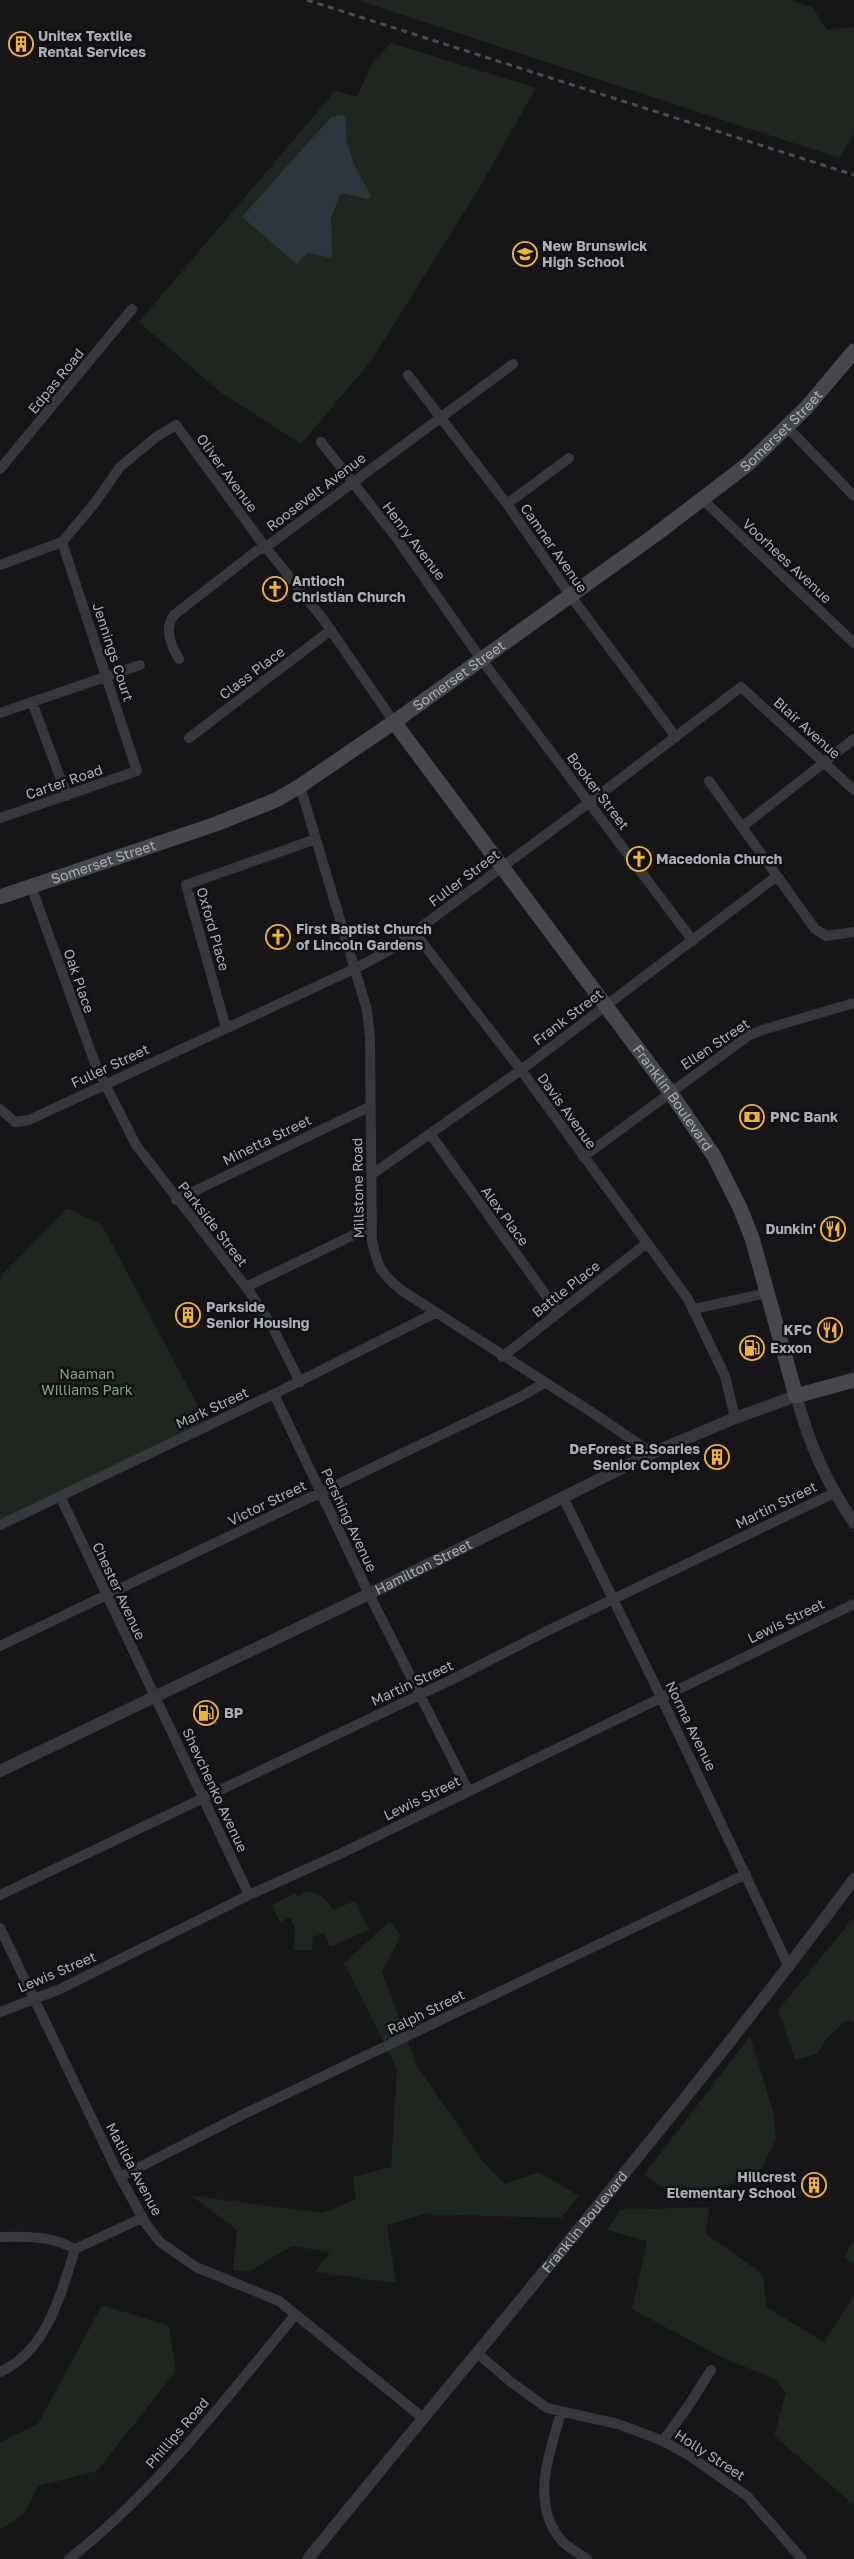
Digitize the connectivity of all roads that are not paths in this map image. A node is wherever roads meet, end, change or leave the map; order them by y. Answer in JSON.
{"nodes":[{"id":1,"x":132,"y":309,"type":"dead end"},
{"id":2,"x":854,"y":351,"type":"edge"},
{"id":3,"x":514,"y":364,"type":"dead end"},
{"id":4,"x":408,"y":376,"type":"dead end"},
{"id":5,"x":441,"y":419,"type":"junction"},
{"id":6,"x":789,"y":425,"type":"junction"},
{"id":7,"x":322,"y":442,"type":"dead end"},
{"id":8,"x":570,"y":458,"type":"dead end"},
{"id":9,"x":0,"y":469,"type":"edge"},
{"id":10,"x":352,"y":483,"type":"junction"},
{"id":11,"x":854,"y":496,"type":"edge"},
{"id":12,"x":701,"y":498,"type":"junction"},
{"id":13,"x":507,"y":504,"type":"junction"},
{"id":14,"x":62,"y":542,"type":"junction"},
{"id":15,"x":266,"y":547,"type":"junction"},
{"id":16,"x":0,"y":565,"type":"edge"},
{"id":17,"x":570,"y":595,"type":"junction"},
{"id":18,"x":331,"y":630,"type":"junction"},
{"id":19,"x":854,"y":643,"type":"edge"},
{"id":20,"x":179,"y":659,"type":"dead end"},
{"id":21,"x":481,"y":659,"type":"junction"},
{"id":22,"x":140,"y":665,"type":"dead end"},
{"id":23,"x":107,"y":676,"type":"junction"},
{"id":24,"x":741,"y":687,"type":"joint"},
{"id":25,"x":32,"y":702,"type":"junction"},
{"id":26,"x":0,"y":713,"type":"edge"},
{"id":27,"x":394,"y":722,"type":"junction"},
{"id":28,"x":676,"y":737,"type":"junction"},
{"id":29,"x":190,"y":738,"type":"dead end"},
{"id":30,"x":854,"y":739,"type":"edge"},
{"id":31,"x":824,"y":762,"type":"junction"},
{"id":32,"x":137,"y":771,"type":"joint"},
{"id":33,"x":709,"y":781,"type":"dead end"},
{"id":34,"x":300,"y":786,"type":"junction"},
{"id":35,"x":854,"y":790,"type":"edge"},
{"id":36,"x":67,"y":796,"type":"junction"},
{"id":37,"x":590,"y":802,"type":"junction"},
{"id":38,"x":0,"y":818,"type":"edge"},
{"id":39,"x":743,"y":826,"type":"junction"},
{"id":40,"x":316,"y":839,"type":"junction"},
{"id":41,"x":502,"y":867,"type":"junction"},
{"id":42,"x":777,"y":876,"type":"junction"},
{"id":43,"x":32,"y":886,"type":"junction"},
{"id":44,"x":0,"y":897,"type":"edge"},
{"id":45,"x":414,"y":932,"type":"junction"},
{"id":46,"x":854,"y":932,"type":"edge"},
{"id":47,"x":692,"y":941,"type":"junction"},
{"id":48,"x":356,"y":968,"type":"junction"},
{"id":49,"x":854,"y":1003,"type":"edge"},
{"id":50,"x":605,"y":1006,"type":"junction"},
{"id":51,"x":226,"y":1028,"type":"junction"},
{"id":52,"x":521,"y":1070,"type":"junction"},
{"id":53,"x":105,"y":1084,"type":"junction"},
{"id":54,"x":670,"y":1092,"type":"junction"},
{"id":55,"x":371,"y":1106,"type":"junction"},
{"id":56,"x":0,"y":1109,"type":"edge"},
{"id":57,"x":431,"y":1135,"type":"junction"},
{"id":58,"x":583,"y":1157,"type":"junction"},
{"id":59,"x":371,"y":1175,"type":"junction"},
{"id":60,"x":176,"y":1200,"type":"junction"},
{"id":61,"x":372,"y":1226,"type":"junction"},
{"id":62,"x":647,"y":1243,"type":"junction"},
{"id":63,"x":246,"y":1287,"type":"junction"},
{"id":64,"x":767,"y":1293,"type":"junction"},
{"id":65,"x":694,"y":1309,"type":"junction"},
{"id":66,"x":558,"y":1312,"type":"junction"},
{"id":67,"x":435,"y":1313,"type":"junction"},
{"id":68,"x":502,"y":1357,"type":"junction"},
{"id":69,"x":854,"y":1380,"type":"edge"},
{"id":70,"x":300,"y":1382,"type":"junction"},
{"id":71,"x":544,"y":1383,"type":"junction"},
{"id":72,"x":274,"y":1394,"type":"junction"},
{"id":73,"x":796,"y":1396,"type":"junction"},
{"id":74,"x":735,"y":1418,"type":"junction"},
{"id":75,"x":652,"y":1453,"type":"junction"},
{"id":76,"x":322,"y":1492,"type":"junction"},
{"id":77,"x":834,"y":1493,"type":"junction"},
{"id":78,"x":60,"y":1496,"type":"junction"},
{"id":79,"x":564,"y":1498,"type":"junction"},
{"id":80,"x":854,"y":1523,"type":"edge"},
{"id":81,"x":0,"y":1526,"type":"edge"},
{"id":82,"x":369,"y":1594,"type":"junction"},
{"id":83,"x":105,"y":1596,"type":"junction"},
{"id":84,"x":613,"y":1599,"type":"junction"},
{"id":85,"x":854,"y":1604,"type":"edge"},
{"id":86,"x":0,"y":1646,"type":"edge"},
{"id":87,"x":418,"y":1695,"type":"junction"},
{"id":88,"x":155,"y":1696,"type":"junction"},
{"id":89,"x":661,"y":1697,"type":"junction"},
{"id":90,"x":0,"y":1771,"type":"edge"},
{"id":91,"x":468,"y":1790,"type":"junction"},
{"id":92,"x":203,"y":1797,"type":"junction"},
{"id":93,"x":746,"y":1874,"type":"junction"},
{"id":94,"x":854,"y":1879,"type":"edge"},
{"id":95,"x":0,"y":1894,"type":"edge"},
{"id":96,"x":249,"y":1895,"type":"junction"},
{"id":97,"x":0,"y":1928,"type":"edge"},
{"id":98,"x":789,"y":1967,"type":"junction"},
{"id":99,"x":34,"y":1998,"type":"junction"},
{"id":100,"x":0,"y":2012,"type":"edge"},
{"id":101,"x":120,"y":2177,"type":"junction"},
{"id":102,"x":142,"y":2218,"type":"junction"},
{"id":103,"x":0,"y":2237,"type":"edge"},
{"id":104,"x":75,"y":2249,"type":"junction"},
{"id":105,"x":296,"y":2314,"type":"junction"},
{"id":106,"x":477,"y":2353,"type":"junction"},
{"id":107,"x":711,"y":2370,"type":"dead end"},
{"id":108,"x":0,"y":2372,"type":"edge"},
{"id":109,"x":561,"y":2412,"type":"junction"},
{"id":110,"x":423,"y":2418,"type":"junction"},
{"id":111,"x":663,"y":2441,"type":"junction"},
{"id":112,"x":69,"y":2559,"type":"edge"},
{"id":113,"x":308,"y":2559,"type":"edge"},
{"id":114,"x":587,"y":2559,"type":"edge"},
{"id":115,"x":802,"y":2559,"type":"edge"}],
"edges":[{"from":1,"to":9,"type":"street","name":"Edpas Road"},
{"from":2,"to":6,"type":"main road","name":"Somerset Street"},
{"from":3,"to":5,"type":"street","name":"Roosevelt Avenue"},
{"from":4,"to":5,"type":"street","name":"Camner Avenue"},
{"from":5,"to":10,"type":"street","name":"Roosevelt Avenue"},
{"from":5,"to":13,"type":"street","name":"Camner Avenue"},
{"from":6,"to":11,"type":"street"},
{"from":6,"to":12,"type":"main road","name":"Somerset Street"},
{"from":7,"to":10,"type":"street","name":"Henry Avenue"},
{"from":8,"to":13,"type":"street"},
{"from":10,"to":15,"type":"street","name":"Roosevelt Avenue"},
{"from":10,"to":21,"type":"street","name":"Henry Avenue"},
{"from":12,"to":17,"type":"main road","name":"Somerset Street"},
{"from":12,"to":19,"type":"street","name":"Voorhees Avenue"},
{"from":13,"to":17,"type":"street","name":"Camner Avenue"},
{"from":14,"to":15,"type":"street","name":"Oliver Avenue"},
{"from":14,"to":16,"type":"street","name":"Oliver Avenue"},
{"from":14,"to":23,"type":"street","name":"Jennings Court"},
{"from":15,"to":18,"type":"street","name":"Oliver Avenue"},
{"from":15,"to":20,"type":"street","name":"Roosevelt Avenue"},
{"from":17,"to":21,"type":"main road","name":"Somerset Street"},
{"from":17,"to":28,"type":"street","name":"Camner Avenue"},
{"from":18,"to":27,"type":"street","name":"Oliver Avenue"},
{"from":18,"to":29,"type":"street","name":"Class Place"},
{"from":21,"to":27,"type":"main road","name":"Somerset Street"},
{"from":21,"to":37,"type":"street","name":"Booker Street"},
{"from":22,"to":23,"type":"street"},
{"from":23,"to":25,"type":"street"},
{"from":23,"to":32,"type":"street","name":"Jennings Court"},
{"from":24,"to":28,"type":"street","name":"Fuller Street"},
{"from":24,"to":31,"type":"street","name":"Blair Avenue"},
{"from":25,"to":26,"type":"street"},
{"from":25,"to":36,"type":"street"},
{"from":27,"to":34,"type":"main road","name":"Somerset Street"},
{"from":27,"to":41,"type":"main road","name":"Franklin Boulevard"},
{"from":28,"to":37,"type":"street","name":"Fuller Street"},
{"from":30,"to":31,"type":"street"},
{"from":31,"to":35,"type":"street","name":"Blair Avenue"},
{"from":31,"to":39,"type":"street"},
{"from":32,"to":36,"type":"street","name":"Carter Road"},
{"from":33,"to":39,"type":"street"},
{"from":34,"to":40,"type":"street","name":"Millstone Road"},
{"from":34,"to":43,"type":"main road","name":"Somerset Street"},
{"from":36,"to":38,"type":"street","name":"Carter Road"},
{"from":37,"to":41,"type":"street","name":"Fuller Street"},
{"from":37,"to":47,"type":"street","name":"Booker Street"},
{"from":39,"to":42,"type":"street"},
{"from":40,"to":48,"type":"street","name":"Millstone Road"},
{"from":40,"to":51,"type":"street","name":"Oxford Place"},
{"from":41,"to":45,"type":"street","name":"Fuller Street"},
{"from":41,"to":50,"type":"main road","name":"Franklin Boulevard"},
{"from":42,"to":46,"type":"street"},
{"from":42,"to":47,"type":"street","name":"Frank Street"},
{"from":43,"to":44,"type":"main road","name":"Somerset Street"},
{"from":43,"to":53,"type":"street","name":"Oak Place"},
{"from":45,"to":48,"type":"street","name":"Fuller Street"},
{"from":45,"to":52,"type":"street","name":"Davis Avenue"},
{"from":47,"to":50,"type":"street","name":"Frank Street"},
{"from":48,"to":51,"type":"street","name":"Fuller Street"},
{"from":48,"to":55,"type":"street","name":"Millstone Road"},
{"from":49,"to":54,"type":"street","name":"Ellen Street"},
{"from":50,"to":52,"type":"street","name":"Frank Street"},
{"from":50,"to":54,"type":"main road","name":"Franklin Boulevard"},
{"from":51,"to":53,"type":"street","name":"Fuller Street"},
{"from":52,"to":57,"type":"street","name":"Frank Street"},
{"from":52,"to":58,"type":"street","name":"Davis Avenue"},
{"from":53,"to":56,"type":"street","name":"Fuller Street"},
{"from":53,"to":60,"type":"street","name":"Parkside Street"},
{"from":54,"to":58,"type":"street","name":"Ellen Street"},
{"from":54,"to":64,"type":"main road","name":"Franklin Boulevard"},
{"from":55,"to":59,"type":"street","name":"Millstone Road"},
{"from":55,"to":60,"type":"street","name":"Minetta Street"},
{"from":57,"to":59,"type":"street","name":"Frank Street"},
{"from":57,"to":66,"type":"street","name":"Alex Place"},
{"from":58,"to":62,"type":"street","name":"Davis Avenue"},
{"from":59,"to":61,"type":"street","name":"Millstone Road"},
{"from":60,"to":63,"type":"street","name":"Parkside Street"},
{"from":61,"to":63,"type":"street"},
{"from":61,"to":67,"type":"street","name":"Millstone Road"},
{"from":62,"to":65,"type":"street","name":"Davis Avenue"},
{"from":62,"to":66,"type":"street","name":"Battle Place"},
{"from":63,"to":70,"type":"street","name":"Parkside Street"},
{"from":64,"to":65,"type":"street"},
{"from":64,"to":73,"type":"main road","name":"Franklin Boulevard"},
{"from":65,"to":74,"type":"street","name":"Davis Avenue"},
{"from":66,"to":68,"type":"street","name":"Battle Place"},
{"from":67,"to":68,"type":"street","name":"Millstone Road"},
{"from":67,"to":70,"type":"street","name":"Mark Street"},
{"from":68,"to":71,"type":"street","name":"Millstone Road"},
{"from":69,"to":73,"type":"main road","name":"Hamilton Street"},
{"from":70,"to":72,"type":"street","name":"Mark Street"},
{"from":71,"to":75,"type":"street","name":"Millstone Road"},
{"from":71,"to":76,"type":"street","name":"Victor Street"},
{"from":72,"to":76,"type":"street","name":"Pershing Avenue"},
{"from":72,"to":78,"type":"street","name":"Mark Street"},
{"from":73,"to":74,"type":"street","name":"Hamilton Street"},
{"from":73,"to":77,"type":"street","name":"Franklin Boulevard"},
{"from":74,"to":75,"type":"street","name":"Hamilton Street"},
{"from":75,"to":79,"type":"street","name":"Hamilton Street"},
{"from":76,"to":82,"type":"street","name":"Pershing Avenue"},
{"from":76,"to":83,"type":"street","name":"Victor Street"},
{"from":77,"to":80,"type":"street","name":"Franklin Boulevard"},
{"from":77,"to":84,"type":"street","name":"Martin Street"},
{"from":78,"to":81,"type":"street","name":"Mark Street"},
{"from":78,"to":83,"type":"street","name":"Chester Avenue"},
{"from":79,"to":82,"type":"street","name":"Hamilton Street"},
{"from":79,"to":84,"type":"street","name":"Norma Avenue"},
{"from":82,"to":87,"type":"street","name":"Pershing Avenue"},
{"from":82,"to":88,"type":"street","name":"Hamilton Street"},
{"from":83,"to":86,"type":"street","name":"Victor Street"},
{"from":83,"to":88,"type":"street","name":"Chester Avenue"},
{"from":84,"to":87,"type":"street","name":"Martin Street"},
{"from":84,"to":89,"type":"street","name":"Norma Avenue"},
{"from":85,"to":89,"type":"street","name":"Lewis Street"},
{"from":87,"to":91,"type":"street","name":"Pershing Avenue"},
{"from":87,"to":92,"type":"street","name":"Martin Street"},
{"from":88,"to":90,"type":"street","name":"Hamilton Street"},
{"from":88,"to":92,"type":"street","name":"Shevchenko Avenue"},
{"from":89,"to":91,"type":"street","name":"Lewis Street"},
{"from":89,"to":93,"type":"street","name":"Norma Avenue"},
{"from":91,"to":96,"type":"street","name":"Lewis Street"},
{"from":92,"to":95,"type":"street","name":"Martin Street"},
{"from":92,"to":96,"type":"street","name":"Shevchenko Avenue"},
{"from":93,"to":98,"type":"street","name":"Norma Avenue"},
{"from":93,"to":101,"type":"street","name":"Ralph Street"},
{"from":94,"to":98,"type":"street","name":"Franklin Boulevard"},
{"from":96,"to":99,"type":"street","name":"Lewis Street"},
{"from":97,"to":99,"type":"street","name":"Matilda Avenue"},
{"from":98,"to":106,"type":"street","name":"Franklin Boulevard"},
{"from":99,"to":100,"type":"street","name":"Lewis Street"},
{"from":99,"to":101,"type":"street","name":"Matilda Avenue"},
{"from":101,"to":102,"type":"street","name":"Matilda Avenue"},
{"from":102,"to":104,"type":"street"},
{"from":102,"to":105,"type":"street","name":"Matilda Avenue"},
{"from":103,"to":104,"type":"street"},
{"from":104,"to":108,"type":"street"},
{"from":105,"to":110,"type":"street","name":"Matilda Avenue"},
{"from":105,"to":112,"type":"street","name":"Phillips Road"},
{"from":106,"to":109,"type":"street","name":"Holly Street"},
{"from":106,"to":110,"type":"street","name":"Franklin Boulevard"},
{"from":107,"to":111,"type":"street"},
{"from":109,"to":111,"type":"street","name":"Holly Street"},
{"from":109,"to":114,"type":"street"},
{"from":110,"to":113,"type":"street","name":"Franklin Boulevard"},
{"from":111,"to":115,"type":"street","name":"Holly Street"}]}
